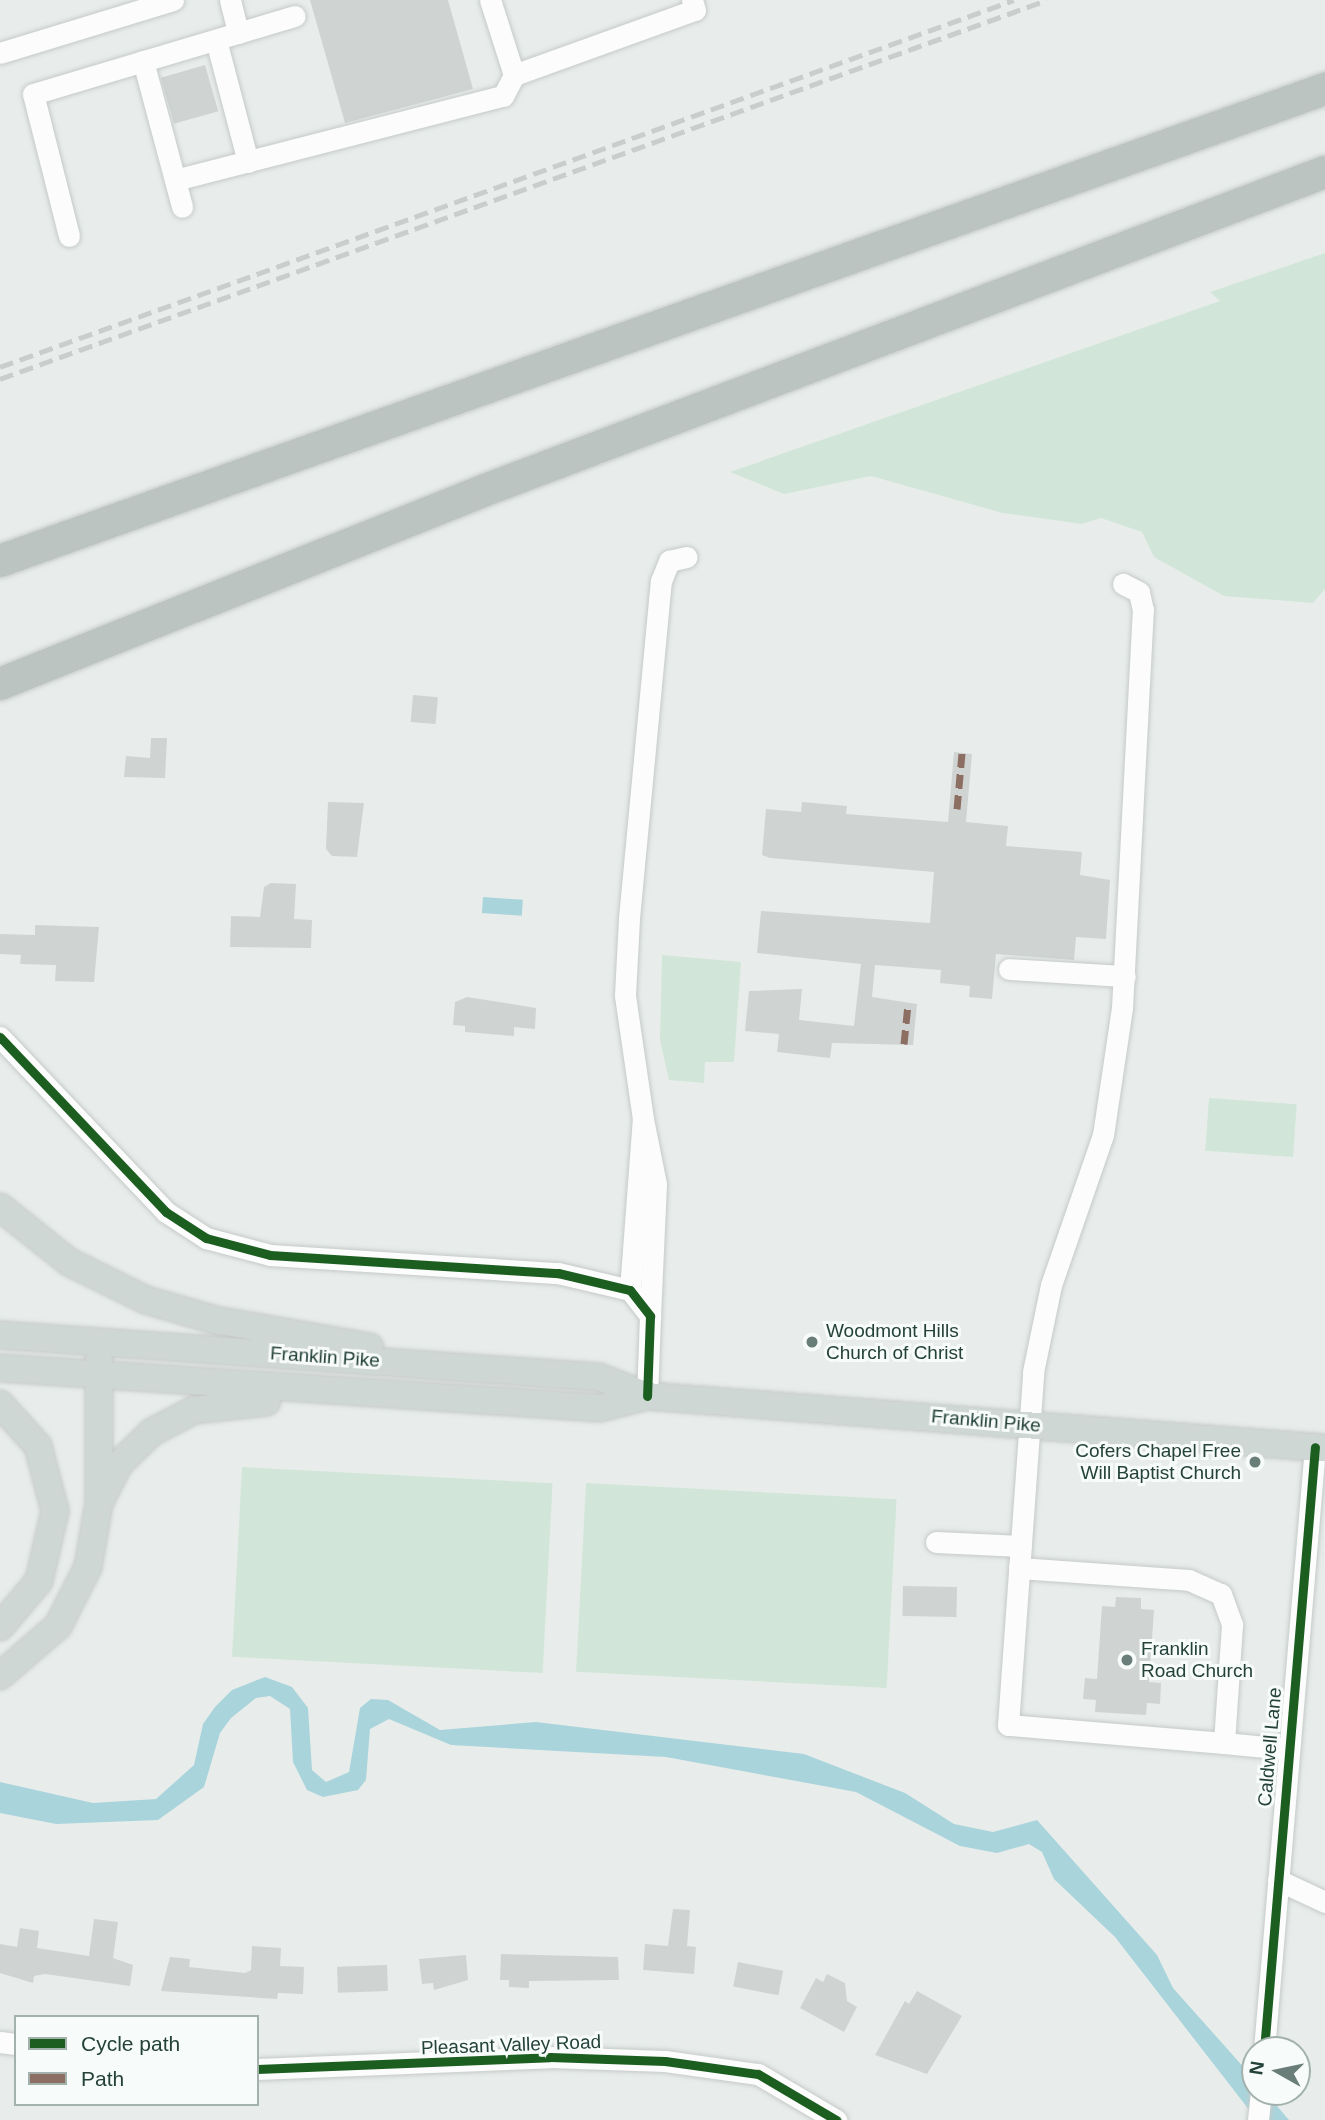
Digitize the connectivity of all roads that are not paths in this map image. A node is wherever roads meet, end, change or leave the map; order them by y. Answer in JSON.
{"nodes":[{"id":1,"x":173,"y":0,"type":"edge"},
{"id":2,"x":230,"y":0,"type":"edge"},
{"id":3,"x":490,"y":0,"type":"edge"},
{"id":4,"x":692,"y":0,"type":"edge"},
{"id":5,"x":295,"y":16,"type":"dead end"},
{"id":6,"x":238,"y":33,"type":"junction"},
{"id":7,"x":216,"y":40,"type":"junction"},
{"id":8,"x":0,"y":53,"type":"edge"},
{"id":9,"x":143,"y":61,"type":"junction"},
{"id":10,"x":1325,"y":68,"type":"edge"},
{"id":11,"x":514,"y":75,"type":"junction"},
{"id":12,"x":1325,"y":89,"type":"edge"},
{"id":13,"x":248,"y":162,"type":"junction"},
{"id":14,"x":1325,"y":172,"type":"edge"},
{"id":15,"x":175,"y":180,"type":"junction"},
{"id":16,"x":1018,"y":198,"type":"junction"},
{"id":17,"x":182,"y":207,"type":"dead end"},
{"id":18,"x":69,"y":236,"type":"dead end"},
{"id":19,"x":687,"y":557,"type":"dead end"},
{"id":20,"x":0,"y":561,"type":"edge"},
{"id":21,"x":1124,"y":584,"type":"dead end"},
{"id":22,"x":0,"y":684,"type":"edge"},
{"id":23,"x":1009,"y":969,"type":"dead end"},
{"id":24,"x":1125,"y":976,"type":"junction"},
{"id":25,"x":0,"y":1037,"type":"edge"},
{"id":26,"x":643,"y":1119,"type":"junction"},
{"id":27,"x":0,"y":1207,"type":"edge"},
{"id":28,"x":630,"y":1290,"type":"junction"},
{"id":29,"x":650,"y":1316,"type":"junction"},
{"id":30,"x":0,"y":1335,"type":"edge"},
{"id":31,"x":100,"y":1341,"type":"junction"},
{"id":32,"x":468,"y":1367,"type":"junction"},
{"id":33,"x":0,"y":1368,"type":"edge"},
{"id":34,"x":99,"y":1375,"type":"junction"},
{"id":35,"x":647,"y":1396,"type":"junction"},
{"id":36,"x":465,"y":1400,"type":"junction"},
{"id":37,"x":0,"y":1404,"type":"edge"},
{"id":38,"x":1026,"y":1424,"type":"junction"},
{"id":39,"x":1320,"y":1448,"type":"edge"},
{"id":40,"x":99,"y":1503,"type":"junction"},
{"id":41,"x":936,"y":1542,"type":"dead end"},
{"id":42,"x":1021,"y":1546,"type":"junction"},
{"id":43,"x":1019,"y":1568,"type":"junction"},
{"id":44,"x":0,"y":1627,"type":"edge"},
{"id":45,"x":0,"y":1676,"type":"edge"},
{"id":46,"x":1224,"y":1742,"type":"junction"},
{"id":47,"x":1287,"y":1749,"type":"junction"},
{"id":48,"x":1278,"y":1880,"type":"junction"},
{"id":49,"x":1325,"y":1902,"type":"edge"},
{"id":50,"x":1265,"y":2036,"type":"edge"},
{"id":51,"x":259,"y":2068,"type":"edge"},
{"id":52,"x":836,"y":2120,"type":"edge"}],
"edges":[{"from":1,"to":8,"type":"street"},
{"from":2,"to":6,"type":"street"},
{"from":3,"to":11,"type":"street"},
{"from":4,"to":11,"type":"street"},
{"from":5,"to":6,"type":"street"},
{"from":6,"to":7,"type":"street"},
{"from":7,"to":9,"type":"street"},
{"from":7,"to":13,"type":"street"},
{"from":9,"to":15,"type":"street"},
{"from":9,"to":18,"type":"street"},
{"from":10,"to":16,"type":"highway"},
{"from":11,"to":13,"type":"street"},
{"from":12,"to":16,"type":"highway"},
{"from":13,"to":15,"type":"street"},
{"from":14,"to":22,"type":"highway"},
{"from":15,"to":17,"type":"street"},
{"from":16,"to":20,"type":"highway"},
{"from":19,"to":26,"type":"street"},
{"from":21,"to":24,"type":"street"},
{"from":23,"to":24,"type":"street"},
{"from":24,"to":38,"type":"street"},
{"from":25,"to":28,"type":"street"},
{"from":26,"to":28,"type":"street"},
{"from":26,"to":29,"type":"street"},
{"from":27,"to":32,"type":"main road"},
{"from":28,"to":29,"type":"street"},
{"from":29,"to":35,"type":"street"},
{"from":30,"to":31,"type":"main road","name":"Franklin Pike"},
{"from":31,"to":32,"type":"main road","name":"Franklin Pike"},
{"from":31,"to":34,"type":"main road"},
{"from":32,"to":35,"type":"main road","name":"Franklin Pike"},
{"from":33,"to":34,"type":"main road","name":"Franklin Pike"},
{"from":34,"to":36,"type":"main road","name":"Franklin Pike"},
{"from":34,"to":40,"type":"main road"},
{"from":35,"to":36,"type":"main road","name":"Franklin Pike"},
{"from":35,"to":38,"type":"main road","name":"Franklin Pike"},
{"from":36,"to":40,"type":"main road"},
{"from":37,"to":44,"type":"main road"},
{"from":38,"to":39,"type":"main road","name":"Franklin Pike"},
{"from":38,"to":42,"type":"street"},
{"from":39,"to":47,"type":"street","name":"Caldwell Lane"},
{"from":40,"to":45,"type":"main road"},
{"from":41,"to":42,"type":"street"},
{"from":42,"to":43,"type":"street"},
{"from":43,"to":46,"type":"street"},
{"from":43,"to":46,"type":"street"},
{"from":46,"to":47,"type":"street"},
{"from":47,"to":48,"type":"street","name":"Caldwell Lane"},
{"from":48,"to":49,"type":"street"},
{"from":48,"to":50,"type":"street","name":"Caldwell Lane"},
{"from":51,"to":52,"type":"street","name":"Pleasant Valley Road"}]}
